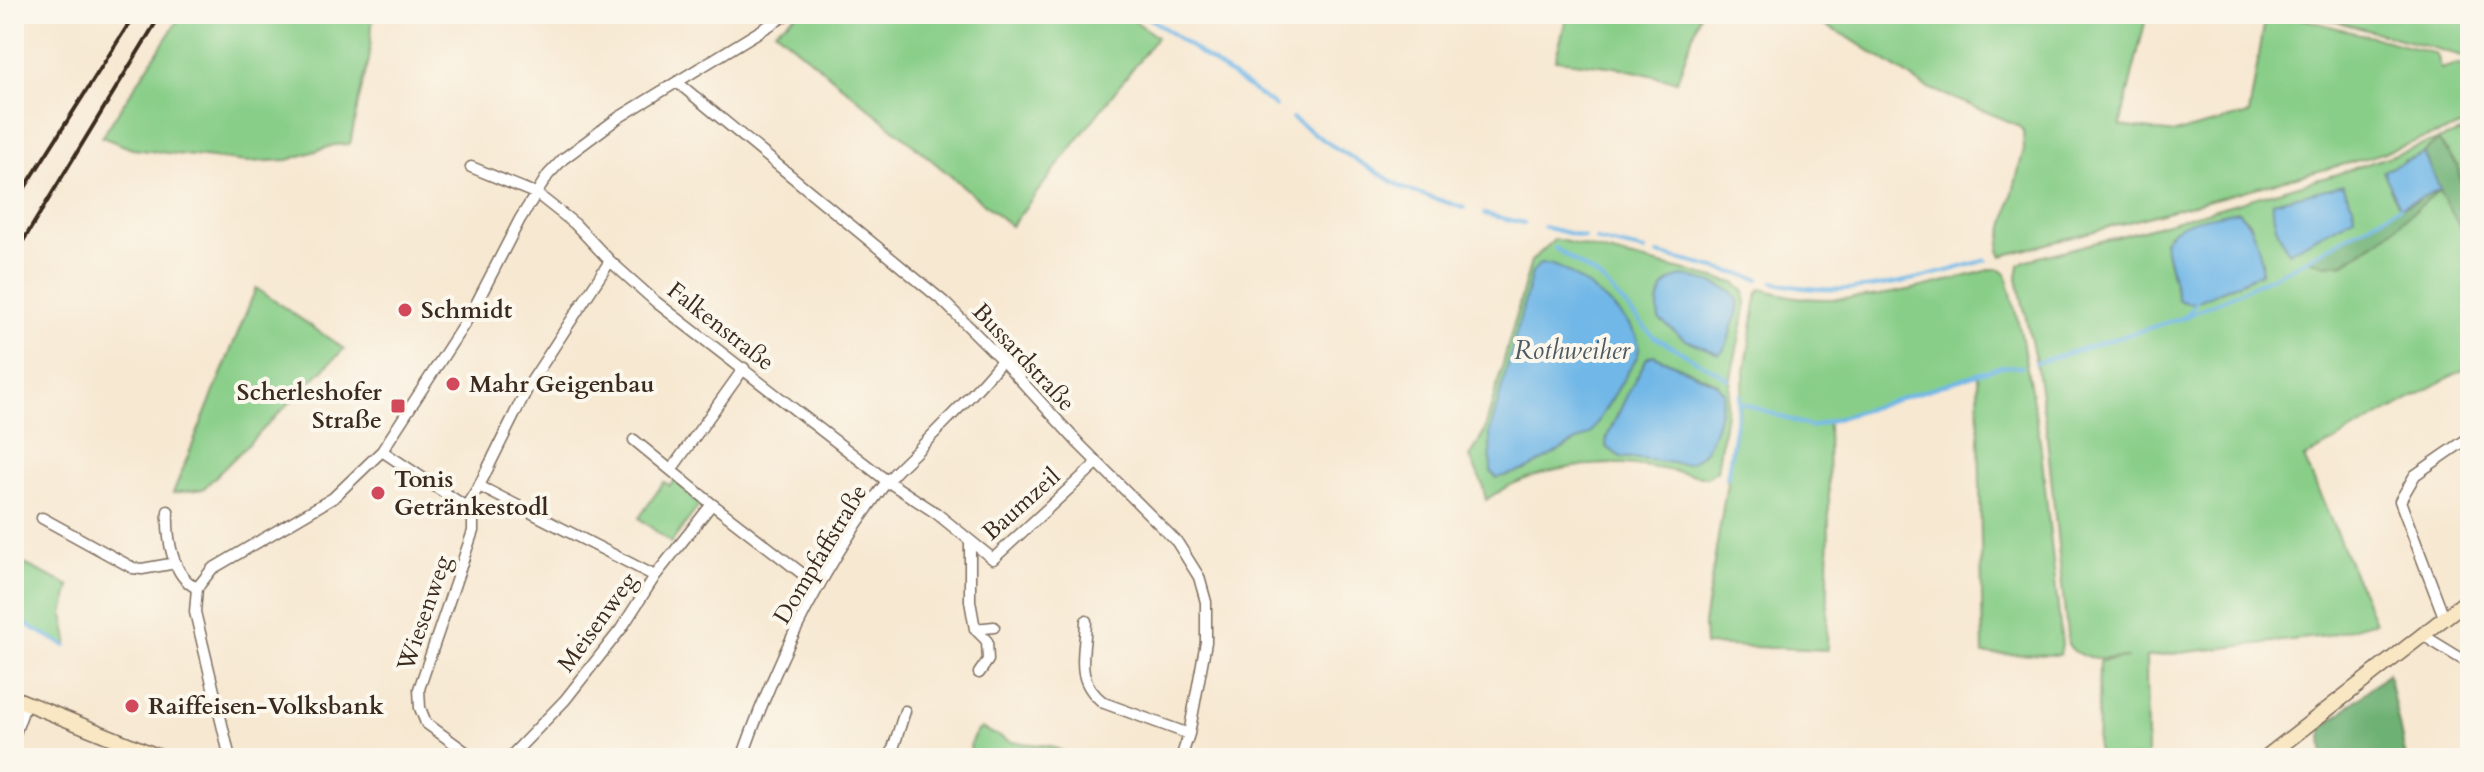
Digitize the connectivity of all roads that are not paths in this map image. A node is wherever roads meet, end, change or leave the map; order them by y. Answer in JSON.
{"nodes":[{"id":1,"x":788,"y":14,"type":"edge"},
{"id":2,"x":677,"y":82,"type":"junction"},
{"id":3,"x":471,"y":167,"type":"dead end"},
{"id":4,"x":537,"y":194,"type":"junction"},
{"id":5,"x":610,"y":261,"type":"junction"},
{"id":6,"x":1002,"y":360,"type":"junction"},
{"id":7,"x":744,"y":368,"type":"junction"},
{"id":8,"x":2470,"y":437,"type":"edge"},
{"id":9,"x":634,"y":440,"type":"dead end"},
{"id":10,"x":382,"y":451,"type":"junction"},
{"id":11,"x":1097,"y":463,"type":"junction"},
{"id":12,"x":671,"y":470,"type":"junction"},
{"id":13,"x":887,"y":481,"type":"junction"},
{"id":14,"x":479,"y":486,"type":"junction"},
{"id":15,"x":712,"y":504,"type":"junction"},
{"id":16,"x":466,"y":507,"type":"junction"},
{"id":17,"x":168,"y":511,"type":"dead end"},
{"id":18,"x":42,"y":518,"type":"dead end"},
{"id":19,"x":970,"y":542,"type":"junction"},
{"id":20,"x":176,"y":563,"type":"junction"},
{"id":21,"x":655,"y":576,"type":"junction"},
{"id":22,"x":820,"y":584,"type":"junction"},
{"id":23,"x":197,"y":588,"type":"junction"},
{"id":24,"x":2470,"y":598,"type":"edge"},
{"id":25,"x":2444,"y":617,"type":"junction"},
{"id":26,"x":1086,"y":621,"type":"dead end"},
{"id":27,"x":994,"y":627,"type":"dead end"},
{"id":28,"x":975,"y":629,"type":"junction"},
{"id":29,"x":2421,"y":634,"type":"junction"},
{"id":30,"x":2470,"y":664,"type":"edge"},
{"id":31,"x":979,"y":673,"type":"dead end"},
{"id":32,"x":20,"y":700,"type":"edge"},
{"id":33,"x":905,"y":711,"type":"dead end"},
{"id":34,"x":1189,"y":734,"type":"junction"},
{"id":35,"x":14,"y":736,"type":"edge"},
{"id":36,"x":162,"y":758,"type":"edge"},
{"id":37,"x":230,"y":758,"type":"edge"},
{"id":38,"x":474,"y":758,"type":"edge"},
{"id":39,"x":509,"y":758,"type":"edge"},
{"id":40,"x":742,"y":758,"type":"edge"},
{"id":41,"x":890,"y":758,"type":"edge"},
{"id":42,"x":1181,"y":758,"type":"edge"},
{"id":43,"x":2265,"y":758,"type":"edge"}],
"edges":[{"from":1,"to":2,"type":"street"},
{"from":2,"to":4,"type":"street"},
{"from":2,"to":6,"type":"street","name":"Bussardstraße"},
{"from":3,"to":4,"type":"street"},
{"from":4,"to":5,"type":"street","name":"Falkenstraße"},
{"from":4,"to":10,"type":"street"},
{"from":5,"to":7,"type":"street","name":"Falkenstraße"},
{"from":5,"to":14,"type":"street"},
{"from":6,"to":11,"type":"street","name":"Bussardstraße"},
{"from":6,"to":13,"type":"street","name":"Dompfaffstraße"},
{"from":7,"to":12,"type":"street"},
{"from":7,"to":13,"type":"street","name":"Falkenstraße"},
{"from":8,"to":25,"type":"street"},
{"from":9,"to":12,"type":"street"},
{"from":10,"to":16,"type":"street"},
{"from":10,"to":23,"type":"street"},
{"from":11,"to":19,"type":"street","name":"Baumzeil"},
{"from":11,"to":34,"type":"street","name":"Bussardstraße"},
{"from":12,"to":15,"type":"street"},
{"from":13,"to":19,"type":"street","name":"Baumzeil"},
{"from":13,"to":22,"type":"street","name":"Dompfaffstraße"},
{"from":14,"to":16,"type":"street"},
{"from":14,"to":21,"type":"street"},
{"from":15,"to":21,"type":"street","name":"Meisenweg"},
{"from":15,"to":22,"type":"street"},
{"from":16,"to":38,"type":"street","name":"Wiesenweg"},
{"from":17,"to":20,"type":"street"},
{"from":18,"to":20,"type":"street"},
{"from":19,"to":28,"type":"street","name":"Baumzeil"},
{"from":20,"to":23,"type":"street"},
{"from":21,"to":39,"type":"street","name":"Meisenweg"},
{"from":22,"to":40,"type":"street","name":"Dompfaffstraße"},
{"from":23,"to":37,"type":"street"},
{"from":24,"to":25,"type":"street"},
{"from":25,"to":29,"type":"street"},
{"from":26,"to":34,"type":"street"},
{"from":27,"to":28,"type":"street"},
{"from":28,"to":31,"type":"street","name":"Baumzeil"},
{"from":29,"to":30,"type":"street"},
{"from":29,"to":43,"type":"street"},
{"from":32,"to":35,"type":"street"},
{"from":32,"to":36,"type":"street"},
{"from":33,"to":41,"type":"street"},
{"from":34,"to":42,"type":"street","name":"Bussardstraße"}]}
